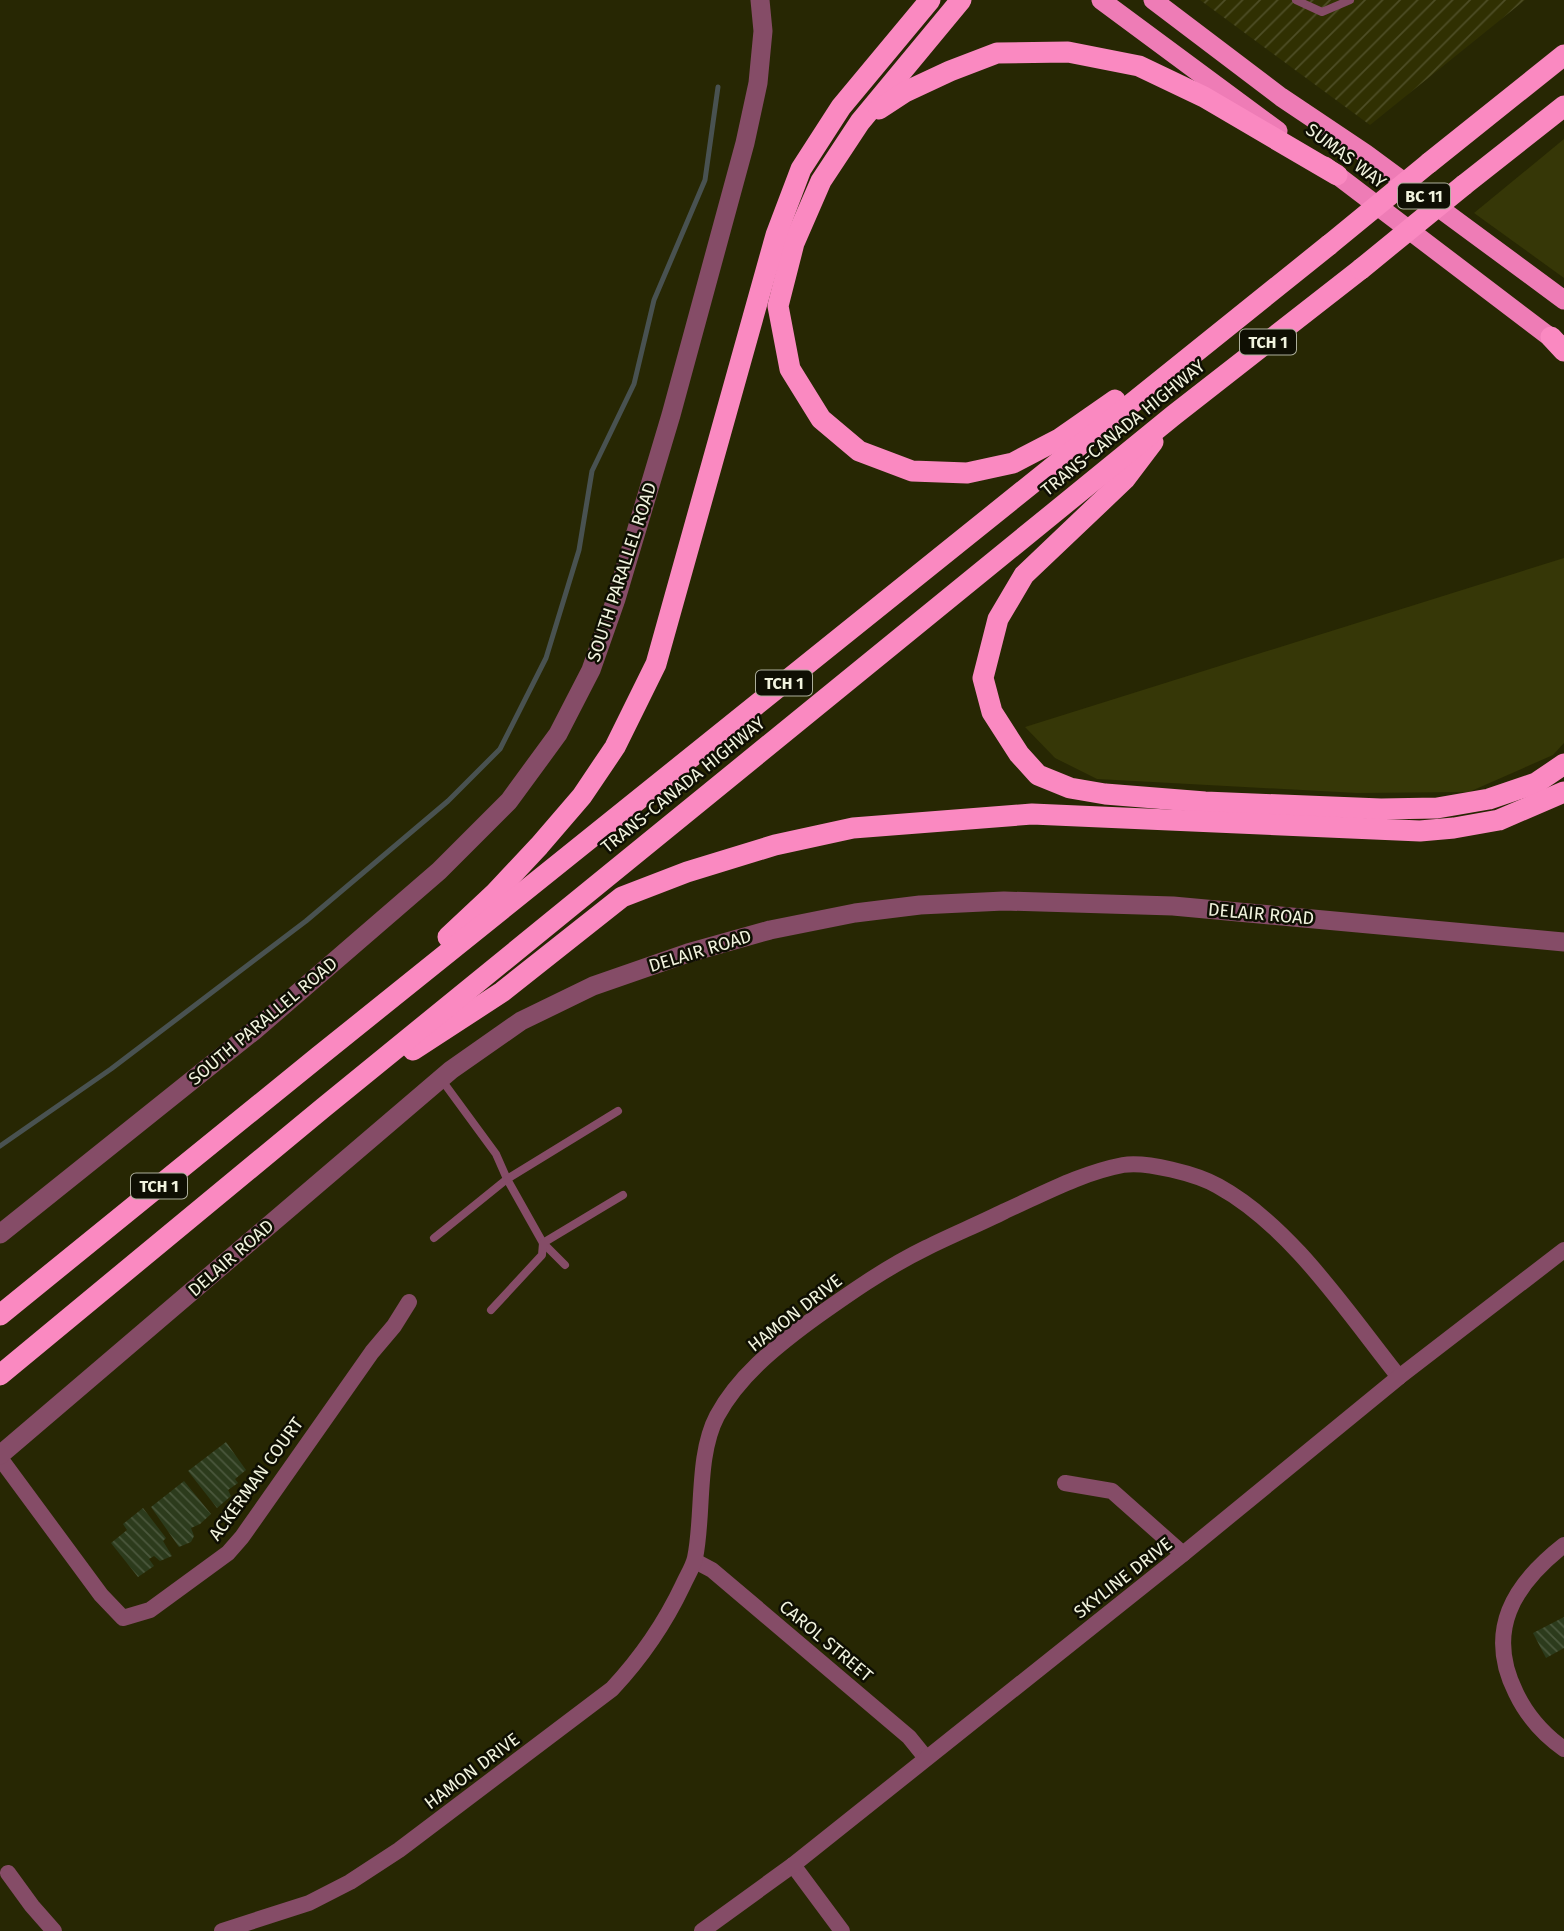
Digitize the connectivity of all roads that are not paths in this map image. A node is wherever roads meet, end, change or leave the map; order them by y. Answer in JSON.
{"nodes":[{"id":1,"x":760,"y":0,"type":"edge"},
{"id":2,"x":961,"y":0,"type":"edge"},
{"id":3,"x":1101,"y":0,"type":"edge"},
{"id":4,"x":1153,"y":0,"type":"edge"},
{"id":5,"x":1296,"y":0,"type":"edge"},
{"id":6,"x":1350,"y":0,"type":"edge"},
{"id":7,"x":926,"y":4,"type":"edge"},
{"id":8,"x":1564,"y":55,"type":"edge"},
{"id":9,"x":1564,"y":106,"type":"edge"},
{"id":10,"x":860,"y":122,"type":"junction"},
{"id":11,"x":1337,"y":175,"type":"junction"},
{"id":12,"x":1564,"y":300,"type":"edge"},
{"id":13,"x":1250,"y":308,"type":"junction"},
{"id":14,"x":1560,"y":345,"type":"edge"},
{"id":15,"x":1174,"y":415,"type":"junction"},
{"id":16,"x":1564,"y":764,"type":"edge"},
{"id":17,"x":1564,"y":792,"type":"edge"},
{"id":18,"x":1564,"y":942,"type":"edge"},
{"id":19,"x":318,"y":1057,"type":"junction"},
{"id":20,"x":441,"y":1079,"type":"junction"},
{"id":21,"x":323,"y":1108,"type":"junction"},
{"id":22,"x":618,"y":1111,"type":"dead end"},
{"id":23,"x":507,"y":1179,"type":"junction"},
{"id":24,"x":623,"y":1195,"type":"dead end"},
{"id":25,"x":0,"y":1234,"type":"edge"},
{"id":26,"x":434,"y":1238,"type":"dead end"},
{"id":27,"x":543,"y":1243,"type":"junction"},
{"id":28,"x":1564,"y":1250,"type":"edge"},
{"id":29,"x":565,"y":1265,"type":"dead end"},
{"id":30,"x":409,"y":1302,"type":"dead end"},
{"id":31,"x":491,"y":1310,"type":"dead end"},
{"id":32,"x":0,"y":1315,"type":"edge"},
{"id":33,"x":0,"y":1375,"type":"edge"},
{"id":34,"x":1399,"y":1377,"type":"junction"},
{"id":35,"x":0,"y":1457,"type":"edge"},
{"id":36,"x":1065,"y":1483,"type":"dead end"},
{"id":37,"x":1564,"y":1545,"type":"edge"},
{"id":38,"x":1183,"y":1554,"type":"junction"},
{"id":39,"x":695,"y":1561,"type":"junction"},
{"id":40,"x":1564,"y":1749,"type":"edge"},
{"id":41,"x":926,"y":1758,"type":"junction"},
{"id":42,"x":793,"y":1865,"type":"junction"},
{"id":43,"x":8,"y":1873,"type":"dead end"},
{"id":44,"x":54,"y":1931,"type":"edge"},
{"id":45,"x":222,"y":1931,"type":"edge"},
{"id":46,"x":702,"y":1931,"type":"edge"},
{"id":47,"x":842,"y":1931,"type":"edge"}],
"edges":[{"from":1,"to":25,"type":"street","name":"SOUTH PARALLEL ROAD"},
{"from":2,"to":10,"type":"highway"},
{"from":3,"to":11,"type":"highway","name":"SUMAS WAY","number":"BC 11"},
{"from":4,"to":12,"type":"highway","name":"SUMAS WAY","number":"BC 11"},
{"from":5,"to":6,"type":"lane"},
{"from":7,"to":19,"type":"highway"},
{"from":8,"to":13,"type":"highway","name":"TRANS-CANADA HIGHWAY","number":"TCH 1","bridge":true},
{"from":9,"to":15,"type":"highway","name":"TRANS-CANADA HIGHWAY","number":"TCH 1","bridge":true},
{"from":10,"to":11,"type":"highway"},
{"from":10,"to":13,"type":"highway"},
{"from":11,"to":14,"type":"highway","name":"SUMAS WAY","number":"BC 11"},
{"from":13,"to":19,"type":"highway","name":"TRANS-CANADA HIGHWAY","number":"TCH 1"},
{"from":15,"to":16,"type":"highway"},
{"from":15,"to":21,"type":"highway","name":"TRANS-CANADA HIGHWAY","number":"TCH 1"},
{"from":17,"to":21,"type":"highway"},
{"from":18,"to":20,"type":"street","name":"DELAIR ROAD"},
{"from":19,"to":32,"type":"highway","name":"TRANS-CANADA HIGHWAY","number":"TCH 1"},
{"from":20,"to":23,"type":"lane"},
{"from":20,"to":35,"type":"street","name":"DELAIR ROAD"},
{"from":21,"to":33,"type":"highway","name":"TRANS-CANADA HIGHWAY","number":"TCH 1"},
{"from":22,"to":23,"type":"lane"},
{"from":23,"to":26,"type":"lane"},
{"from":23,"to":27,"type":"lane"},
{"from":24,"to":27,"type":"lane"},
{"from":27,"to":29,"type":"lane"},
{"from":27,"to":31,"type":"lane"},
{"from":28,"to":34,"type":"street","name":"SKYLINE DRIVE"},
{"from":30,"to":35,"type":"street","name":"ACKERMAN COURT"},
{"from":34,"to":38,"type":"street","name":"SKYLINE DRIVE"},
{"from":34,"to":39,"type":"street","name":"HAMON DRIVE"},
{"from":36,"to":38,"type":"street"},
{"from":37,"to":40,"type":"street"},
{"from":38,"to":41,"type":"street","name":"SKYLINE DRIVE"},
{"from":39,"to":41,"type":"street","name":"CAROL STREET"},
{"from":39,"to":45,"type":"street","name":"HAMON DRIVE"},
{"from":41,"to":42,"type":"street","name":"SKYLINE DRIVE"},
{"from":42,"to":46,"type":"street","name":"SKYLINE DRIVE"},
{"from":42,"to":47,"type":"street"},
{"from":43,"to":44,"type":"street"}]}
